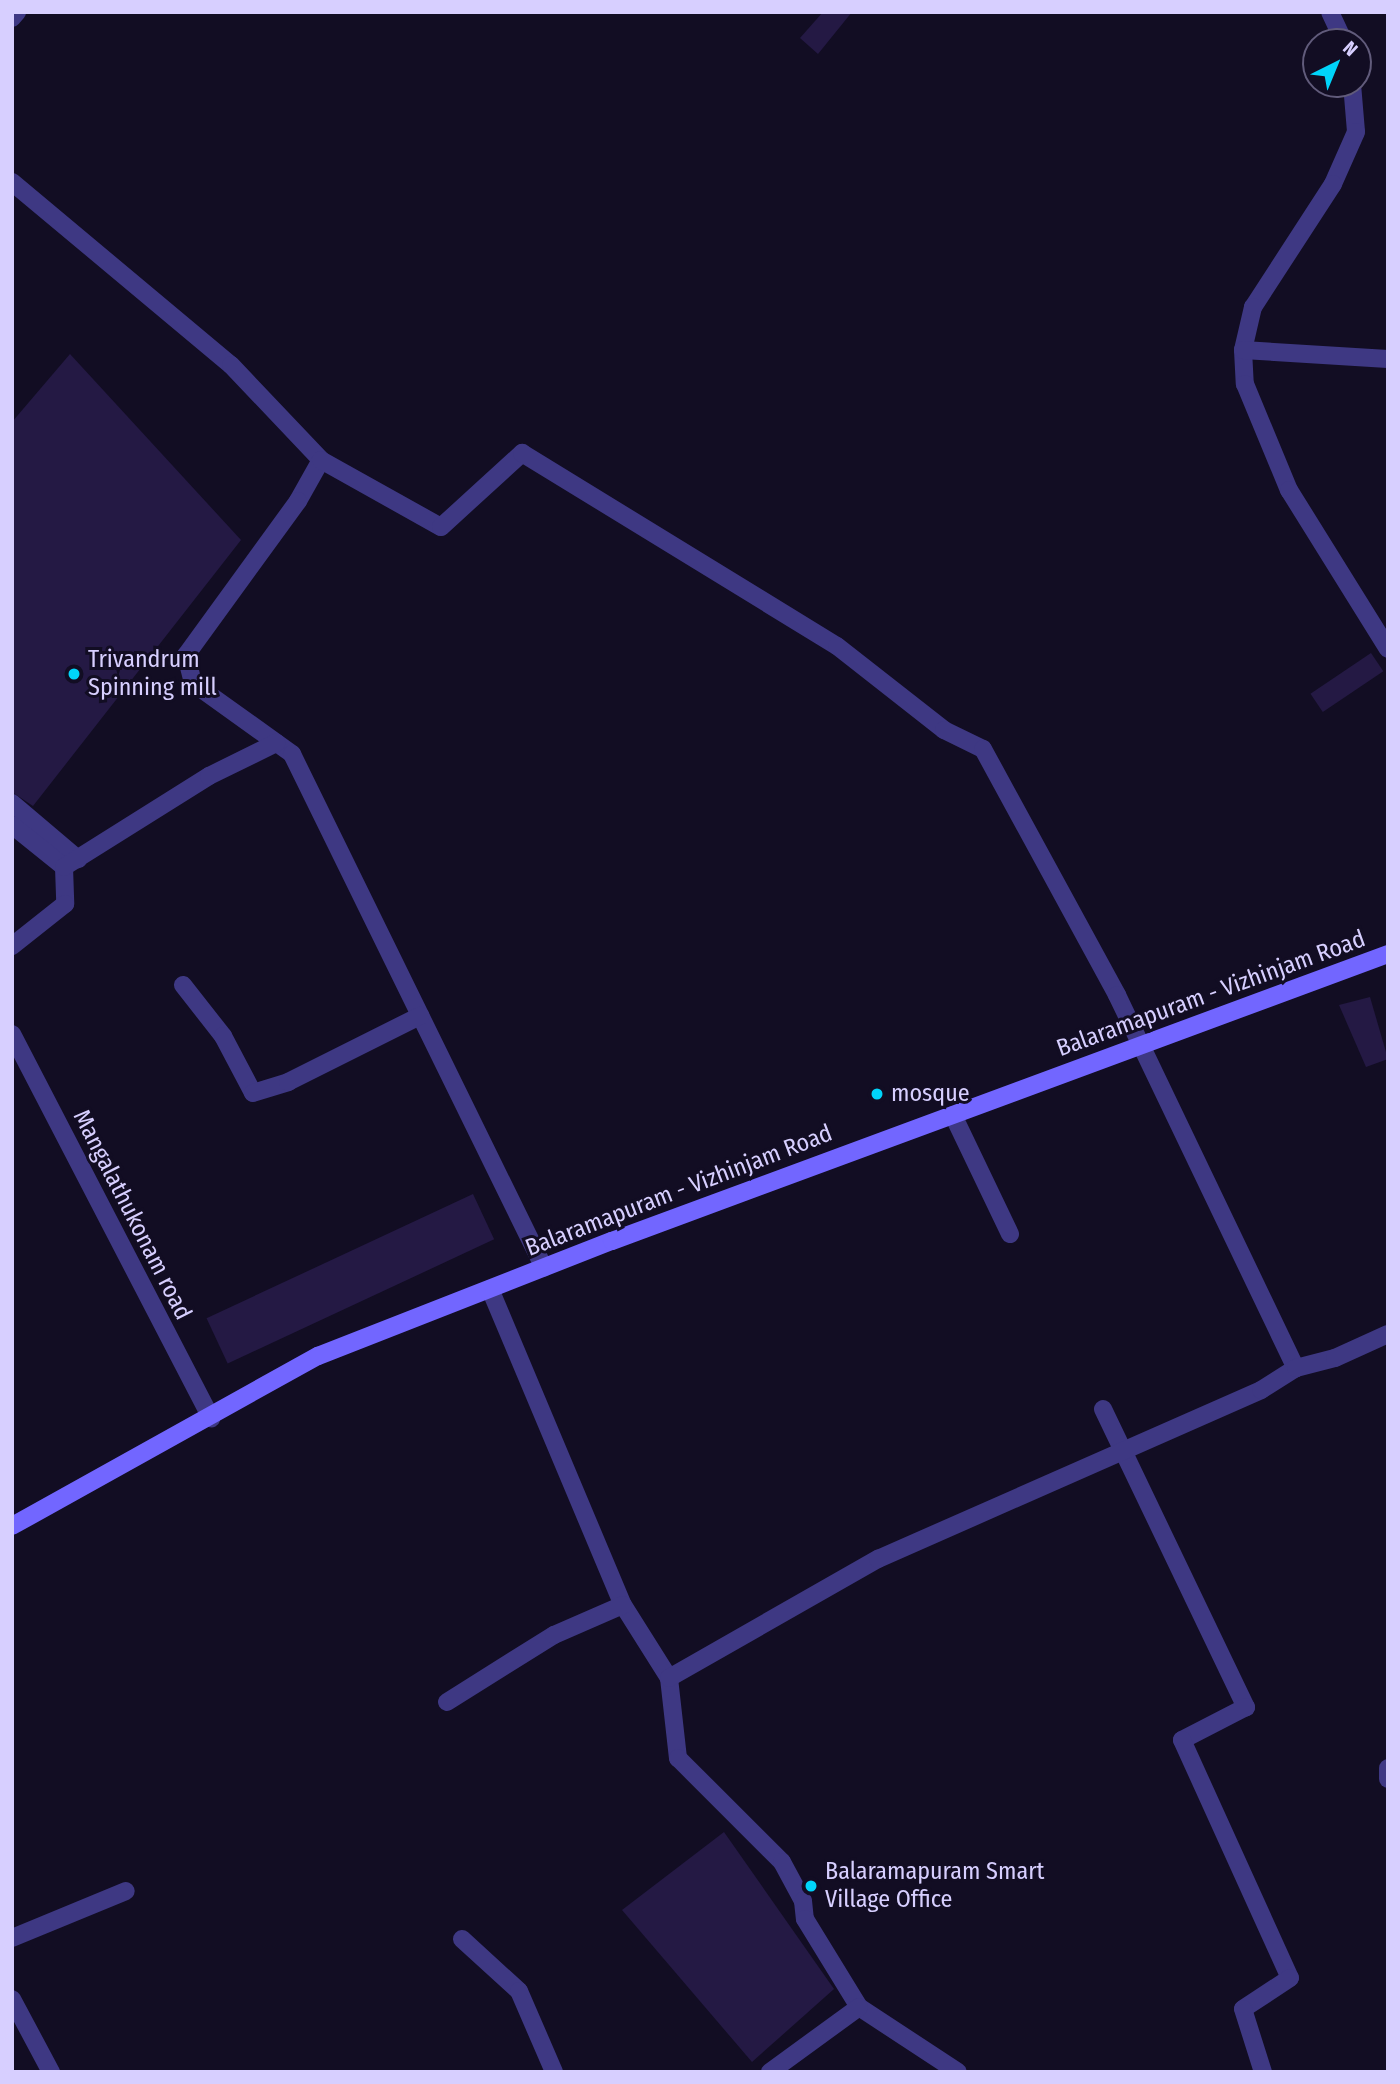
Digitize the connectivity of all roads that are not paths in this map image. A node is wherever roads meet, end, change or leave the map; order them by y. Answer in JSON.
{"nodes":[{"id":1,"x":17,"y":12,"type":"edge"},
{"id":2,"x":1330,"y":12,"type":"edge"},
{"id":3,"x":12,"y":18,"type":"edge"},
{"id":4,"x":1337,"y":28,"type":"edge"},
{"id":5,"x":1353,"y":98,"type":"edge"},
{"id":6,"x":12,"y":181,"type":"edge"},
{"id":7,"x":1243,"y":350,"type":"junction"},
{"id":8,"x":1388,"y":359,"type":"edge"},
{"id":9,"x":321,"y":460,"type":"junction"},
{"id":10,"x":1388,"y":649,"type":"edge"},
{"id":11,"x":276,"y":743,"type":"junction"},
{"id":12,"x":12,"y":803,"type":"edge"},
{"id":13,"x":12,"y":825,"type":"edge"},
{"id":14,"x":71,"y":863,"type":"junction"},
{"id":15,"x":12,"y":946,"type":"edge"},
{"id":16,"x":1388,"y":954,"type":"edge"},
{"id":17,"x":183,"y":985,"type":"dead end"},
{"id":18,"x":420,"y":1016,"type":"junction"},
{"id":19,"x":12,"y":1034,"type":"edge"},
{"id":20,"x":1142,"y":1045,"type":"junction"},
{"id":21,"x":954,"y":1115,"type":"junction"},
{"id":22,"x":1010,"y":1234,"type":"dead end"},
{"id":23,"x":544,"y":1268,"type":"junction"},
{"id":24,"x":490,"y":1289,"type":"junction"},
{"id":25,"x":1388,"y":1334,"type":"edge"},
{"id":26,"x":1296,"y":1368,"type":"junction"},
{"id":27,"x":1103,"y":1409,"type":"dead end"},
{"id":28,"x":211,"y":1418,"type":"junction"},
{"id":29,"x":1124,"y":1451,"type":"junction"},
{"id":30,"x":12,"y":1527,"type":"edge"},
{"id":31,"x":623,"y":1605,"type":"junction"},
{"id":32,"x":669,"y":1678,"type":"junction"},
{"id":33,"x":447,"y":1702,"type":"dead end"},
{"id":34,"x":1388,"y":1768,"type":"edge"},
{"id":35,"x":1388,"y":1779,"type":"edge"},
{"id":36,"x":126,"y":1891,"type":"dead end"},
{"id":37,"x":12,"y":1938,"type":"edge"},
{"id":38,"x":463,"y":1939,"type":"dead end"},
{"id":39,"x":12,"y":1999,"type":"edge"},
{"id":40,"x":859,"y":2007,"type":"junction"},
{"id":41,"x":51,"y":2072,"type":"edge"},
{"id":42,"x":554,"y":2072,"type":"edge"},
{"id":43,"x":770,"y":2072,"type":"edge"},
{"id":44,"x":958,"y":2072,"type":"edge"},
{"id":45,"x":1263,"y":2072,"type":"edge"}],
"edges":[{"from":1,"to":3,"type":"street"},
{"from":2,"to":4,"type":"street"},
{"from":5,"to":7,"type":"street"},
{"from":6,"to":9,"type":"street"},
{"from":7,"to":8,"type":"street"},
{"from":7,"to":10,"type":"street"},
{"from":9,"to":11,"type":"street"},
{"from":9,"to":20,"type":"street"},
{"from":11,"to":14,"type":"street"},
{"from":11,"to":18,"type":"street"},
{"from":12,"to":14,"type":"street"},
{"from":13,"to":14,"type":"street"},
{"from":14,"to":15,"type":"street"},
{"from":16,"to":20,"type":"main road","name":"Balaramapuram - Vizhinjam Road"},
{"from":17,"to":18,"type":"street"},
{"from":18,"to":23,"type":"street"},
{"from":19,"to":28,"type":"street","name":"Mangalathukonam road"},
{"from":20,"to":21,"type":"main road","name":"Balaramapuram - Vizhinjam Road"},
{"from":20,"to":26,"type":"street"},
{"from":21,"to":22,"type":"street"},
{"from":21,"to":23,"type":"main road","name":"Balaramapuram - Vizhinjam Road"},
{"from":23,"to":24,"type":"main road","name":"Balaramapuram - Vizhinjam Road"},
{"from":24,"to":28,"type":"main road","name":"Balaramapuram - Vizhinjam Road"},
{"from":24,"to":31,"type":"street"},
{"from":25,"to":26,"type":"street"},
{"from":26,"to":29,"type":"street"},
{"from":27,"to":29,"type":"street"},
{"from":28,"to":30,"type":"main road","name":"Balaramapuram - Vizhinjam Road"},
{"from":29,"to":32,"type":"street"},
{"from":29,"to":45,"type":"street"},
{"from":31,"to":32,"type":"street"},
{"from":31,"to":33,"type":"street"},
{"from":32,"to":40,"type":"street"},
{"from":34,"to":35,"type":"street"},
{"from":36,"to":37,"type":"street"},
{"from":38,"to":42,"type":"street"},
{"from":39,"to":41,"type":"street"},
{"from":40,"to":43,"type":"street"},
{"from":40,"to":44,"type":"street"}]}
